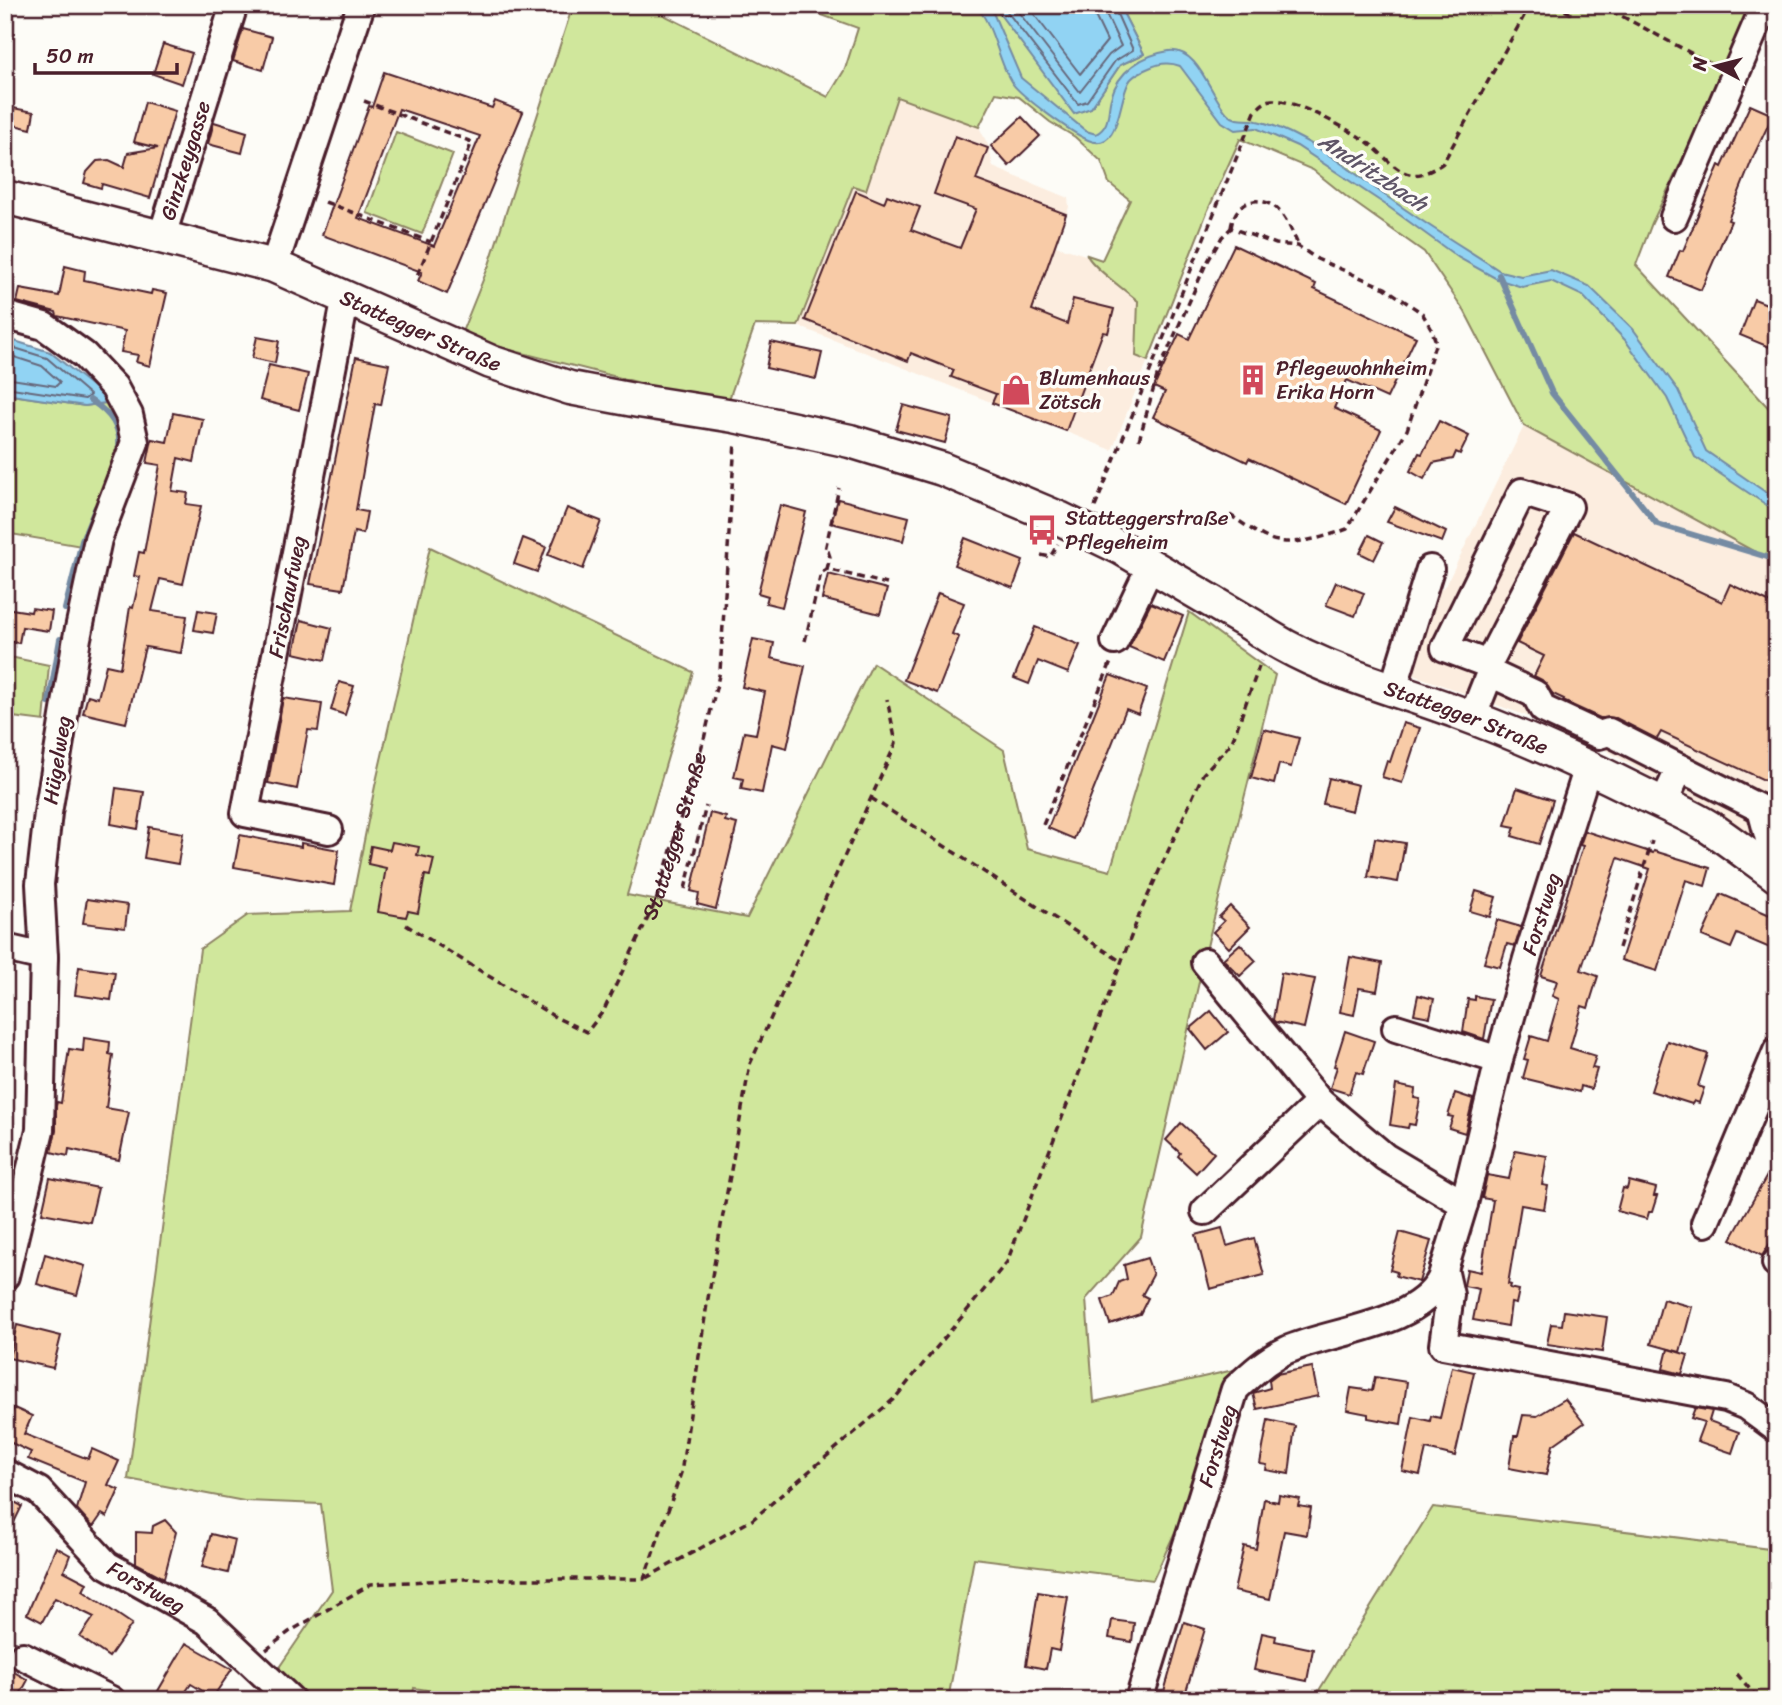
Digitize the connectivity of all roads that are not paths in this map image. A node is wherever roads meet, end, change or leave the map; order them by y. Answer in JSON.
{"nodes":[{"id":1,"x":234,"y":5,"type":"edge"},
{"id":2,"x":360,"y":5,"type":"edge"},
{"id":3,"x":1765,"y":5,"type":"edge"},
{"id":4,"x":5,"y":197,"type":"edge"},
{"id":5,"x":1674,"y":217,"type":"dead end"},
{"id":6,"x":162,"y":236,"type":"junction"},
{"id":7,"x":274,"y":266,"type":"junction"},
{"id":8,"x":346,"y":297,"type":"junction"},
{"id":9,"x":5,"y":315,"type":"edge"},
{"id":10,"x":1151,"y":565,"type":"junction"},
{"id":11,"x":1430,"y":569,"type":"dead end"},
{"id":12,"x":1115,"y":641,"type":"road end"},
{"id":13,"x":1489,"y":668,"type":"junction"},
{"id":14,"x":1393,"y":690,"type":"junction"},
{"id":15,"x":1472,"y":718,"type":"junction"},
{"id":16,"x":1588,"y":767,"type":"junction"},
{"id":17,"x":1680,"y":768,"type":"junction"},
{"id":18,"x":1663,"y":804,"type":"junction"},
{"id":19,"x":329,"y":830,"type":"dead end"},
{"id":20,"x":1777,"y":847,"type":"edge"},
{"id":21,"x":1777,"y":876,"type":"edge"},
{"id":22,"x":5,"y":948,"type":"edge"},
{"id":23,"x":44,"y":957,"type":"junction"},
{"id":24,"x":1205,"y":962,"type":"dead end"},
{"id":25,"x":1396,"y":1028,"type":"dead end"},
{"id":26,"x":1777,"y":1051,"type":"edge"},
{"id":27,"x":1499,"y":1060,"type":"junction"},
{"id":28,"x":1320,"y":1102,"type":"junction"},
{"id":29,"x":1464,"y":1204,"type":"junction"},
{"id":30,"x":1205,"y":1211,"type":"dead end"},
{"id":31,"x":1705,"y":1223,"type":"dead end"},
{"id":32,"x":1444,"y":1269,"type":"junction"},
{"id":33,"x":5,"y":1276,"type":"edge"},
{"id":34,"x":1777,"y":1429,"type":"edge"},
{"id":35,"x":5,"y":1473,"type":"edge"},
{"id":36,"x":23,"y":1656,"type":"dead end"},
{"id":37,"x":111,"y":1700,"type":"edge"},
{"id":38,"x":291,"y":1700,"type":"edge"},
{"id":39,"x":1139,"y":1700,"type":"edge"}],
"edges":[{"from":1,"to":6,"type":"street","name":"Ginzkeygasse"},
{"from":2,"to":7,"type":"street"},
{"from":3,"to":5,"type":"street"},
{"from":4,"to":6,"type":"main road","name":"Stattegger Straße"},
{"from":6,"to":7,"type":"main road","name":"Stattegger Straße"},
{"from":7,"to":8,"type":"main road","name":"Stattegger Straße"},
{"from":8,"to":10,"type":"main road","name":"Stattegger Straße"},
{"from":8,"to":19,"type":"street","name":"Frischaufweg"},
{"from":9,"to":23,"type":"street","name":"Hügelweg"},
{"from":10,"to":12,"type":"street"},
{"from":10,"to":14,"type":"main road","name":"Stattegger Straße"},
{"from":11,"to":14,"type":"street"},
{"from":13,"to":13,"type":"street"},
{"from":13,"to":15,"type":"street"},
{"from":13,"to":17,"type":"street"},
{"from":14,"to":15,"type":"main road","name":"Stattegger Straße"},
{"from":15,"to":16,"type":"main road","name":"Stattegger Straße"},
{"from":16,"to":18,"type":"main road","name":"Stattegger Straße"},
{"from":16,"to":27,"type":"street","name":"Forstweg"},
{"from":17,"to":18,"type":"street"},
{"from":17,"to":20,"type":"street"},
{"from":18,"to":21,"type":"main road","name":"Stattegger Straße"},
{"from":22,"to":23,"type":"street"},
{"from":23,"to":33,"type":"street","name":"Hügelweg"},
{"from":24,"to":28,"type":"street"},
{"from":25,"to":27,"type":"street"},
{"from":26,"to":31,"type":"street"},
{"from":27,"to":29,"type":"street","name":"Forstweg"},
{"from":28,"to":29,"type":"street"},
{"from":28,"to":30,"type":"street"},
{"from":29,"to":32,"type":"street","name":"Forstweg"},
{"from":32,"to":34,"type":"street","name":"Forstweg"},
{"from":32,"to":39,"type":"street","name":"Forstweg"},
{"from":35,"to":38,"type":"street","name":"Forstweg"},
{"from":36,"to":37,"type":"street"}]}
